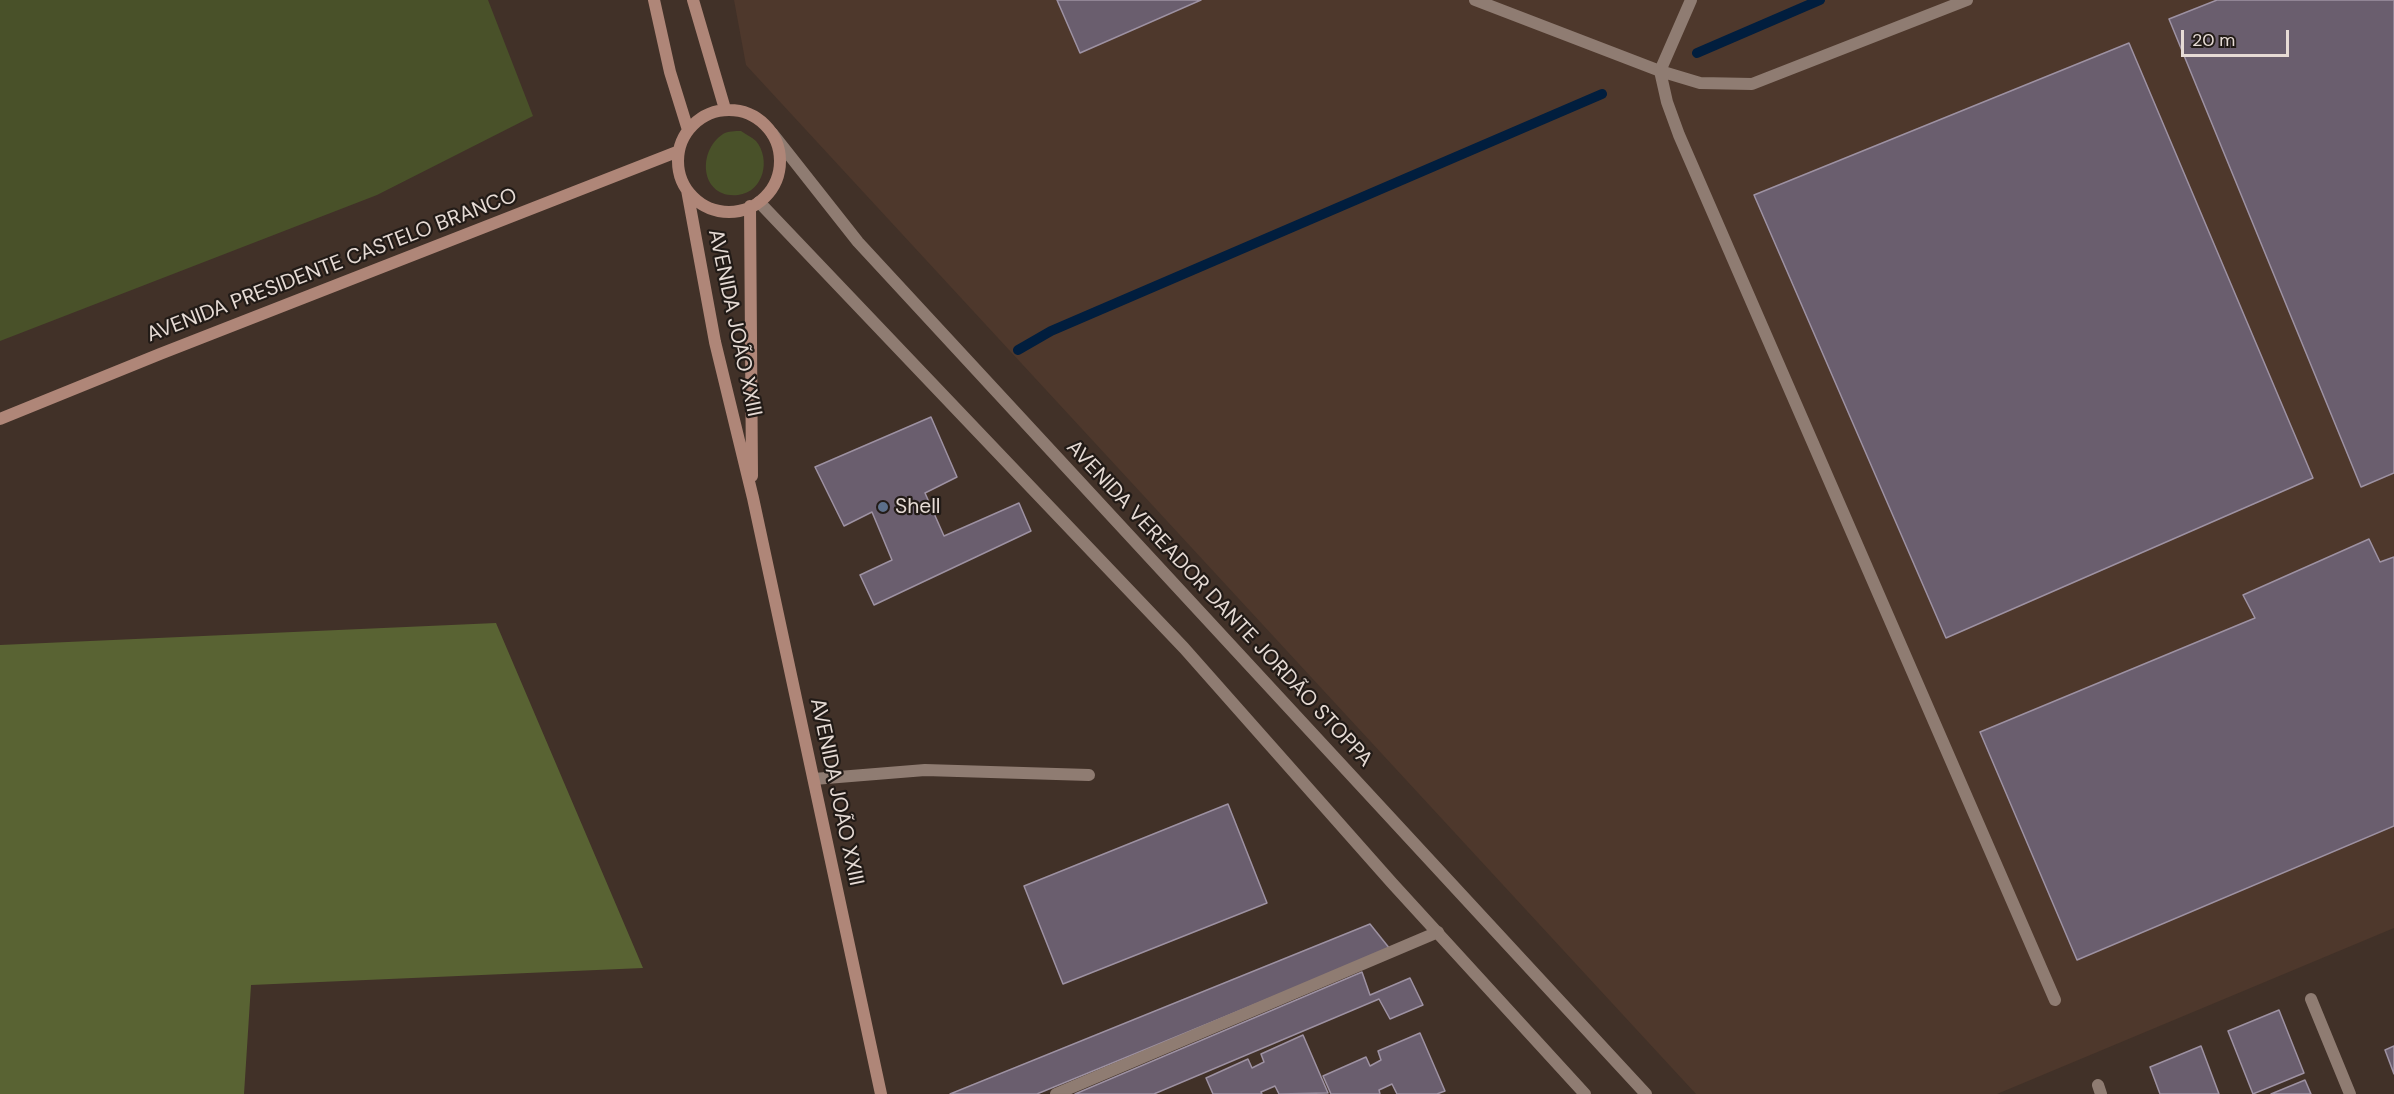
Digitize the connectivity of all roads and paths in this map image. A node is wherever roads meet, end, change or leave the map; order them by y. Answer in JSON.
{"nodes":[{"id":1,"x":654,"y":0,"type":"edge"},
{"id":2,"x":693,"y":0,"type":"edge"},
{"id":3,"x":1475,"y":0,"type":"edge"},
{"id":4,"x":1691,"y":0,"type":"edge"},
{"id":5,"x":1967,"y":0,"type":"edge"},
{"id":6,"x":1660,"y":71,"type":"junction"},
{"id":7,"x":725,"y":109,"type":"junction"},
{"id":8,"x":688,"y":130,"type":"junction"},
{"id":9,"x":772,"y":133,"type":"junction"},
{"id":10,"x":679,"y":150,"type":"junction"},
{"id":11,"x":687,"y":190,"type":"junction"},
{"id":12,"x":754,"y":204,"type":"junction"},
{"id":13,"x":0,"y":419,"type":"edge"},
{"id":14,"x":753,"y":498,"type":"junction"},
{"id":15,"x":1089,"y":775,"type":"dead end"},
{"id":16,"x":814,"y":779,"type":"junction"},
{"id":17,"x":1438,"y":932,"type":"junction"},
{"id":18,"x":2311,"y":999,"type":"dead end"},
{"id":19,"x":2055,"y":1000,"type":"dead end"},
{"id":20,"x":881,"y":1094,"type":"edge"},
{"id":21,"x":1056,"y":1094,"type":"edge"},
{"id":22,"x":1585,"y":1094,"type":"edge"},
{"id":23,"x":1646,"y":1094,"type":"edge"},
{"id":24,"x":2350,"y":1094,"type":"edge"}],
"edges":[{"from":1,"to":8,"type":"main road"},
{"from":2,"to":7,"type":"main road"},
{"from":3,"to":6,"type":"street"},
{"from":4,"to":6,"type":"street"},
{"from":5,"to":6,"type":"street"},
{"from":6,"to":19,"type":"street"},
{"from":7,"to":8,"type":"main road"},
{"from":7,"to":9,"type":"main road"},
{"from":8,"to":10,"type":"main road"},
{"from":9,"to":12,"type":"main road"},
{"from":9,"to":23,"type":"street","name":"AVENIDA VEREADOR DANTE JORDÃO STOPPA"},
{"from":10,"to":11,"type":"main road"},
{"from":10,"to":13,"type":"main road","name":"AVENIDA PRESIDENTE CASTELO BRANCO"},
{"from":11,"to":12,"type":"main road"},
{"from":11,"to":14,"type":"main road","name":"AVENIDA JOÃO XXIII"},
{"from":12,"to":14,"type":"main road","name":"AVENIDA JOÃO XXIII"},
{"from":12,"to":17,"type":"street"},
{"from":14,"to":16,"type":"main road","name":"AVENIDA JOÃO XXIII"},
{"from":15,"to":16,"type":"street"},
{"from":16,"to":20,"type":"main road","name":"AVENIDA JOÃO XXIII"},
{"from":17,"to":21,"type":"street"},
{"from":17,"to":22,"type":"street"},
{"from":18,"to":24,"type":"street"}]}
